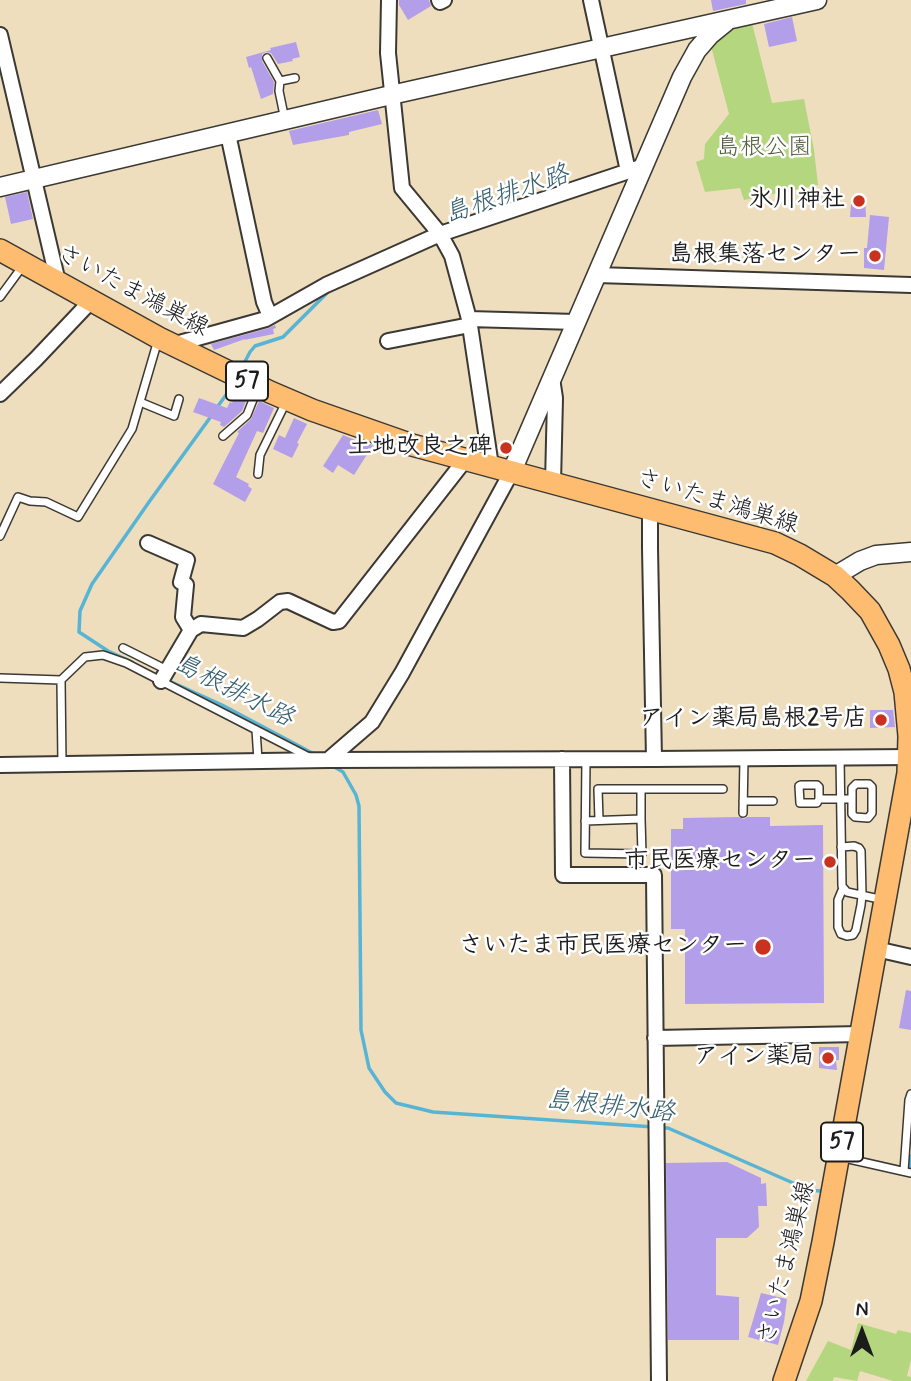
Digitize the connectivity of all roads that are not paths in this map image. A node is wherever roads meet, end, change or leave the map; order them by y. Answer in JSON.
{"nodes":[{"id":1,"x":389,"y":0,"type":"edge"},
{"id":2,"x":591,"y":0,"type":"edge"},
{"id":3,"x":811,"y":1,"type":"edge"},
{"id":4,"x":728,"y":20,"type":"junction"},
{"id":5,"x":0,"y":35,"type":"edge"},
{"id":6,"x":601,"y":48,"type":"junction"},
{"id":7,"x":267,"y":58,"type":"dead end"},
{"id":8,"x":295,"y":78,"type":"dead end"},
{"id":9,"x":280,"y":81,"type":"junction"},
{"id":10,"x":391,"y":95,"type":"junction"},
{"id":11,"x":285,"y":120,"type":"junction"},
{"id":12,"x":228,"y":134,"type":"junction"},
{"id":13,"x":636,"y":169,"type":"junction"},
{"id":14,"x":32,"y":179,"type":"junction"},
{"id":15,"x":0,"y":187,"type":"edge"},
{"id":16,"x":443,"y":238,"type":"junction"},
{"id":17,"x":0,"y":250,"type":"edge"},
{"id":18,"x":25,"y":263,"type":"junction"},
{"id":19,"x":597,"y":275,"type":"junction"},
{"id":20,"x":58,"y":282,"type":"junction"},
{"id":21,"x":911,"y":285,"type":"edge"},
{"id":22,"x":0,"y":297,"type":"edge"},
{"id":23,"x":91,"y":301,"type":"junction"},
{"id":24,"x":270,"y":316,"type":"junction"},
{"id":25,"x":470,"y":322,"type":"junction"},
{"id":26,"x":576,"y":322,"type":"junction"},
{"id":27,"x":388,"y":341,"type":"dead end"},
{"id":28,"x":165,"y":342,"type":"junction"},
{"id":29,"x":552,"y":378,"type":"junction"},
{"id":30,"x":258,"y":387,"type":"junction"},
{"id":31,"x":0,"y":394,"type":"edge"},
{"id":32,"x":179,"y":399,"type":"dead end"},
{"id":33,"x":287,"y":400,"type":"junction"},
{"id":34,"x":140,"y":402,"type":"junction"},
{"id":35,"x":223,"y":436,"type":"dead end"},
{"id":36,"x":465,"y":460,"type":"junction"},
{"id":37,"x":501,"y":468,"type":"junction"},
{"id":38,"x":258,"y":474,"type":"dead end"},
{"id":39,"x":553,"y":483,"type":"junction"},
{"id":40,"x":650,"y":509,"type":"junction"},
{"id":41,"x":0,"y":537,"type":"edge"},
{"id":42,"x":148,"y":543,"type":"dead end"},
{"id":43,"x":911,"y":552,"type":"edge"},
{"id":44,"x":835,"y":576,"type":"junction"},
{"id":45,"x":191,"y":630,"type":"junction"},
{"id":46,"x":123,"y":649,"type":"dead end"},
{"id":47,"x":164,"y":676,"type":"junction"},
{"id":48,"x":0,"y":678,"type":"edge"},
{"id":49,"x":61,"y":680,"type":"junction"},
{"id":50,"x":256,"y":730,"type":"junction"},
{"id":51,"x":910,"y":757,"type":"edge"},
{"id":52,"x":744,"y":758,"type":"junction"},
{"id":53,"x":840,"y":758,"type":"junction"},
{"id":54,"x":562,"y":759,"type":"junction"},
{"id":55,"x":586,"y":759,"type":"junction"},
{"id":56,"x":654,"y":759,"type":"junction"},
{"id":57,"x":322,"y":760,"type":"junction"},
{"id":58,"x":258,"y":762,"type":"junction"},
{"id":59,"x":62,"y":764,"type":"junction"},
{"id":60,"x":0,"y":765,"type":"edge"},
{"id":61,"x":641,"y":789,"type":"junction"},
{"id":62,"x":723,"y":789,"type":"dead end"},
{"id":63,"x":819,"y":799,"type":"dead end"},
{"id":64,"x":840,"y":799,"type":"junction"},
{"id":65,"x":852,"y":799,"type":"junction"},
{"id":66,"x":743,"y":801,"type":"junction"},
{"id":67,"x":773,"y":801,"type":"dead end"},
{"id":68,"x":743,"y":813,"type":"dead end"},
{"id":69,"x":641,"y":819,"type":"junction"},
{"id":70,"x":599,"y":820,"type":"junction"},
{"id":71,"x":585,"y":821,"type":"junction"},
{"id":72,"x":841,"y":846,"type":"junction"},
{"id":73,"x":843,"y":888,"type":"junction"},
{"id":74,"x":862,"y":895,"type":"junction"},
{"id":75,"x":885,"y":900,"type":"junction"},
{"id":76,"x":876,"y":950,"type":"junction"},
{"id":77,"x":911,"y":957,"type":"edge"},
{"id":78,"x":861,"y":1034,"type":"junction"},
{"id":79,"x":654,"y":1038,"type":"junction"},
{"id":80,"x":911,"y":1094,"type":"edge"},
{"id":81,"x":839,"y":1157,"type":"junction"},
{"id":82,"x":907,"y":1172,"type":"edge"},
{"id":83,"x":659,"y":1381,"type":"edge"},
{"id":84,"x":784,"y":1381,"type":"edge"}],
"edges":[{"from":1,"to":10,"type":"street"},
{"from":2,"to":6,"type":"street"},
{"from":3,"to":4,"type":"street"},
{"from":4,"to":6,"type":"street"},
{"from":4,"to":13,"type":"street"},
{"from":5,"to":14,"type":"street"},
{"from":6,"to":10,"type":"street"},
{"from":6,"to":13,"type":"street"},
{"from":7,"to":9,"type":"lane"},
{"from":8,"to":9,"type":"lane"},
{"from":9,"to":11,"type":"lane"},
{"from":10,"to":11,"type":"street"},
{"from":10,"to":16,"type":"street"},
{"from":11,"to":12,"type":"street"},
{"from":12,"to":14,"type":"street"},
{"from":12,"to":24,"type":"street"},
{"from":13,"to":16,"type":"street"},
{"from":13,"to":19,"type":"street"},
{"from":14,"to":15,"type":"street"},
{"from":14,"to":20,"type":"street"},
{"from":16,"to":24,"type":"street"},
{"from":16,"to":25,"type":"street"},
{"from":17,"to":18,"type":"main road","name":"さいたま鴻巣線","number":"57"},
{"from":18,"to":20,"type":"main road","name":"さいたま鴻巣線","number":"57"},
{"from":18,"to":22,"type":"lane"},
{"from":19,"to":21,"type":"street"},
{"from":19,"to":26,"type":"street"},
{"from":20,"to":23,"type":"main road","name":"さいたま鴻巣線","number":"57"},
{"from":23,"to":28,"type":"main road","name":"さいたま鴻巣線","number":"57"},
{"from":23,"to":31,"type":"street"},
{"from":24,"to":28,"type":"street"},
{"from":25,"to":26,"type":"street"},
{"from":25,"to":27,"type":"street"},
{"from":25,"to":37,"type":"street"},
{"from":26,"to":29,"type":"street"},
{"from":28,"to":30,"type":"main road","name":"さいたま鴻巣線","number":"57"},
{"from":28,"to":34,"type":"lane"},
{"from":29,"to":37,"type":"street"},
{"from":29,"to":39,"type":"street"},
{"from":30,"to":33,"type":"main road","name":"さいたま鴻巣線","number":"57"},
{"from":30,"to":35,"type":"lane"},
{"from":32,"to":34,"type":"lane"},
{"from":33,"to":36,"type":"main road","name":"さいたま鴻巣線","number":"57"},
{"from":33,"to":38,"type":"lane"},
{"from":34,"to":41,"type":"lane"},
{"from":36,"to":37,"type":"main road","name":"さいたま鴻巣線","number":"57"},
{"from":36,"to":45,"type":"street"},
{"from":37,"to":39,"type":"main road","name":"さいたま鴻巣線","number":"57"},
{"from":37,"to":57,"type":"street"},
{"from":39,"to":40,"type":"main road","name":"さいたま鴻巣線","number":"57"},
{"from":40,"to":44,"type":"main road","name":"さいたま鴻巣線","number":"57"},
{"from":40,"to":56,"type":"street"},
{"from":42,"to":45,"type":"street"},
{"from":43,"to":44,"type":"street"},
{"from":44,"to":51,"type":"main road","name":"さいたま鴻巣線","number":"57"},
{"from":45,"to":47,"type":"street"},
{"from":46,"to":47,"type":"lane"},
{"from":47,"to":49,"type":"lane"},
{"from":47,"to":50,"type":"lane"},
{"from":48,"to":49,"type":"lane"},
{"from":49,"to":59,"type":"lane"},
{"from":50,"to":57,"type":"lane"},
{"from":50,"to":58,"type":"lane"},
{"from":51,"to":53,"type":"street"},
{"from":51,"to":75,"type":"main road","name":"さいたま鴻巣線","number":"57"},
{"from":52,"to":53,"type":"street"},
{"from":52,"to":56,"type":"street"},
{"from":52,"to":66,"type":"lane"},
{"from":53,"to":64,"type":"lane"},
{"from":54,"to":55,"type":"street"},
{"from":54,"to":57,"type":"street"},
{"from":54,"to":79,"type":"street"},
{"from":55,"to":56,"type":"street"},
{"from":55,"to":71,"type":"lane"},
{"from":57,"to":58,"type":"street"},
{"from":58,"to":59,"type":"street"},
{"from":59,"to":60,"type":"street"},
{"from":61,"to":62,"type":"lane"},
{"from":61,"to":69,"type":"lane"},
{"from":61,"to":70,"type":"lane"},
{"from":63,"to":64,"type":"lane"},
{"from":64,"to":65,"type":"lane"},
{"from":64,"to":72,"type":"lane"},
{"from":65,"to":65,"type":"lane"},
{"from":66,"to":67,"type":"lane"},
{"from":66,"to":68,"type":"lane"},
{"from":69,"to":70,"type":"lane"},
{"from":69,"to":71,"type":"lane"},
{"from":70,"to":71,"type":"lane"},
{"from":72,"to":73,"type":"lane"},
{"from":72,"to":74,"type":"lane"},
{"from":73,"to":74,"type":"lane"},
{"from":73,"to":74,"type":"lane"},
{"from":74,"to":75,"type":"lane"},
{"from":75,"to":76,"type":"main road","name":"さいたま鴻巣線","number":"57"},
{"from":76,"to":77,"type":"street"},
{"from":76,"to":78,"type":"main road","name":"さいたま鴻巣線","number":"57"},
{"from":78,"to":79,"type":"street"},
{"from":78,"to":81,"type":"main road","name":"さいたま鴻巣線","number":"57"},
{"from":79,"to":83,"type":"street"},
{"from":80,"to":82,"type":"lane"},
{"from":81,"to":82,"type":"lane"},
{"from":81,"to":84,"type":"main road","name":"さいたま鴻巣線","number":"57"}]}
